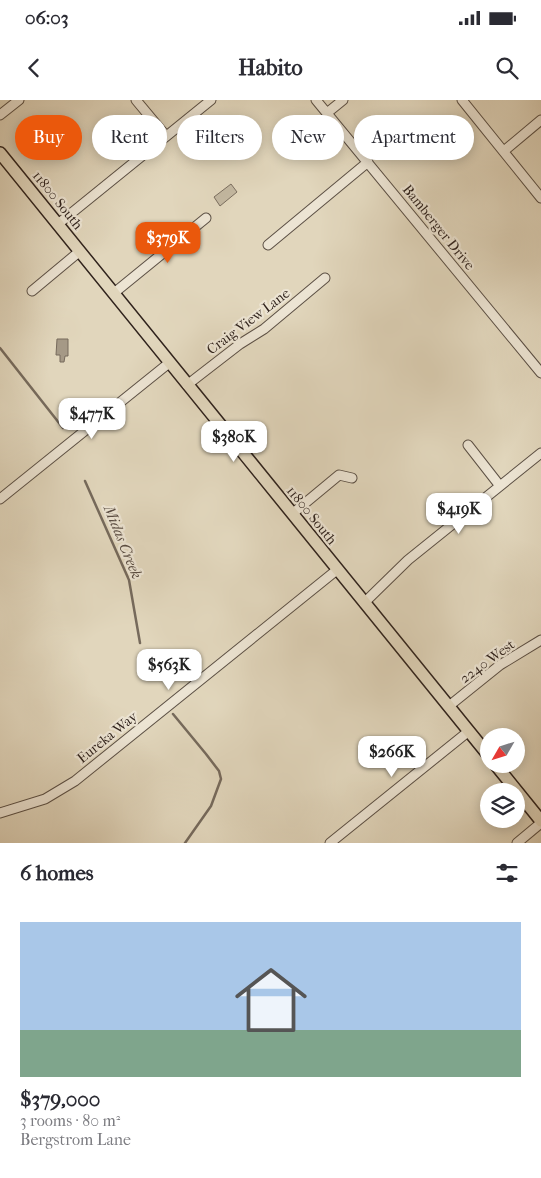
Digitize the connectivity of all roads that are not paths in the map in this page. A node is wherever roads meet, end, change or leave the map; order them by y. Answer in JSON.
{"nodes":[{"id":1,"x":19,"y":100,"type":"edge"},
{"id":2,"x":136,"y":100,"type":"edge"},
{"id":3,"x":211,"y":100,"type":"edge"},
{"id":4,"x":316,"y":100,"type":"edge"},
{"id":5,"x":343,"y":100,"type":"edge"},
{"id":6,"x":462,"y":100,"type":"edge"},
{"id":7,"x":327,"y":113,"type":"junction"},
{"id":8,"x":0,"y":115,"type":"edge"},
{"id":9,"x":148,"y":115,"type":"edge"},
{"id":10,"x":541,"y":120,"type":"edge"},
{"id":11,"x":167,"y":135,"type":"edge"},
{"id":12,"x":504,"y":151,"type":"junction"},
{"id":13,"x":0,"y":153,"type":"edge"},
{"id":14,"x":137,"y":160,"type":"edge"},
{"id":15,"x":368,"y":162,"type":"junction"},
{"id":16,"x":541,"y":198,"type":"edge"},
{"id":17,"x":206,"y":218,"type":"dead end"},
{"id":18,"x":58,"y":224,"type":"junction"},
{"id":19,"x":268,"y":245,"type":"dead end"},
{"id":20,"x":80,"y":251,"type":"junction"},
{"id":21,"x":325,"y":278,"type":"dead end"},
{"id":22,"x":32,"y":291,"type":"dead end"},
{"id":23,"x":114,"y":293,"type":"junction"},
{"id":24,"x":169,"y":363,"type":"junction"},
{"id":25,"x":541,"y":372,"type":"edge"},
{"id":26,"x":187,"y":385,"type":"junction"},
{"id":27,"x":468,"y":445,"type":"dead end"},
{"id":28,"x":541,"y":453,"type":"edge"},
{"id":29,"x":352,"y":478,"type":"dead end"},
{"id":30,"x":500,"y":486,"type":"junction"},
{"id":31,"x":0,"y":499,"type":"edge"},
{"id":32,"x":292,"y":514,"type":"junction"},
{"id":33,"x":338,"y":569,"type":"junction"},
{"id":34,"x":364,"y":603,"type":"junction"},
{"id":35,"x":541,"y":640,"type":"edge"},
{"id":36,"x":450,"y":706,"type":"junction"},
{"id":37,"x":469,"y":731,"type":"junction"},
{"id":38,"x":480,"y":745,"type":"edge"},
{"id":39,"x":502,"y":773,"type":"edge"},
{"id":40,"x":0,"y":813,"type":"edge"},
{"id":41,"x":541,"y":822,"type":"edge"},
{"id":42,"x":330,"y":843,"type":"edge"},
{"id":43,"x":517,"y":843,"type":"edge"}],
"edges":[{"from":1,"to":8,"type":"street"},
{"from":2,"to":9,"type":"street"},
{"from":3,"to":11,"type":"street"},
{"from":4,"to":7,"type":"street","name":"Bamberger Drive"},
{"from":5,"to":7,"type":"street"},
{"from":6,"to":12,"type":"street"},
{"from":7,"to":15,"type":"street","name":"Bamberger Drive"},
{"from":10,"to":12,"type":"street"},
{"from":12,"to":16,"type":"street"},
{"from":13,"to":18,"type":"main road","name":"11800 South"},
{"from":14,"to":18,"type":"street"},
{"from":15,"to":19,"type":"street"},
{"from":15,"to":25,"type":"street","name":"Bamberger Drive"},
{"from":17,"to":23,"type":"street"},
{"from":18,"to":20,"type":"main road","name":"11800 South"},
{"from":20,"to":22,"type":"street"},
{"from":20,"to":23,"type":"main road","name":"11800 South"},
{"from":21,"to":26,"type":"street","name":"Craig View Lane"},
{"from":23,"to":24,"type":"main road","name":"11800 South"},
{"from":24,"to":26,"type":"main road","name":"11800 South"},
{"from":24,"to":31,"type":"street"},
{"from":26,"to":32,"type":"main road","name":"11800 South"},
{"from":27,"to":30,"type":"street"},
{"from":28,"to":30,"type":"street"},
{"from":29,"to":32,"type":"street"},
{"from":30,"to":34,"type":"street"},
{"from":32,"to":33,"type":"main road","name":"11800 South"},
{"from":33,"to":34,"type":"main road","name":"11800 South"},
{"from":33,"to":40,"type":"street","name":"Eureka Way"},
{"from":34,"to":36,"type":"main road","name":"11800 South"},
{"from":35,"to":36,"type":"street","name":"2240 West"},
{"from":36,"to":37,"type":"main road","name":"11800 South"},
{"from":37,"to":38,"type":"main road","name":"11800 South"},
{"from":37,"to":42,"type":"street"},
{"from":39,"to":41,"type":"main road"},
{"from":41,"to":43,"type":"street"}]}
